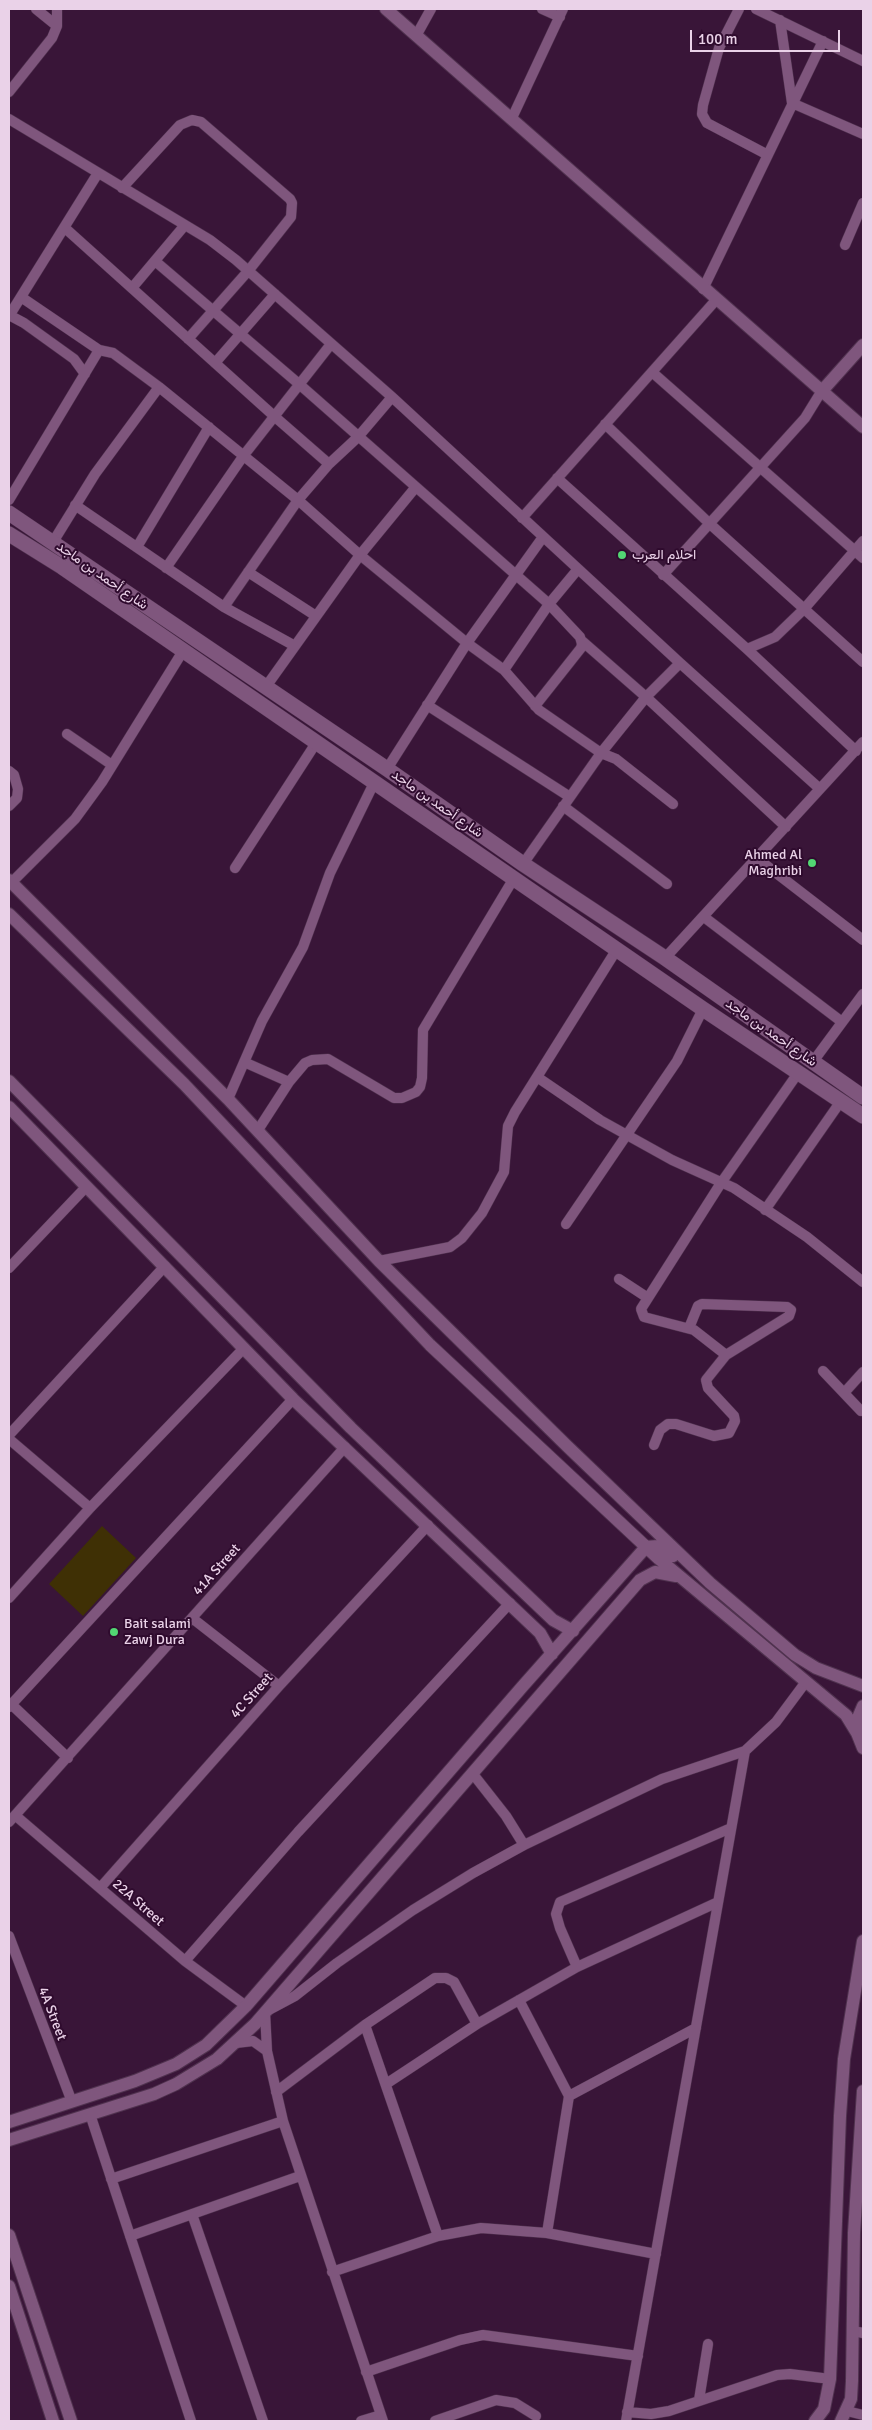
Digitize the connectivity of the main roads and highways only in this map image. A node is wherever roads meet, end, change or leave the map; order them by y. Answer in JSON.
{"nodes":[{"id":1,"x":9,"y":513,"type":"edge"},
{"id":2,"x":9,"y":534,"type":"edge"},
{"id":3,"x":863,"y":1097,"type":"edge"},
{"id":4,"x":863,"y":1116,"type":"edge"}],
"edges":[{"from":1,"to":3,"type":"main road","name":"شارع أحمد بن ماجد"},
{"from":2,"to":4,"type":"main road","name":"شارع أحمد بن ماجد"}]}
